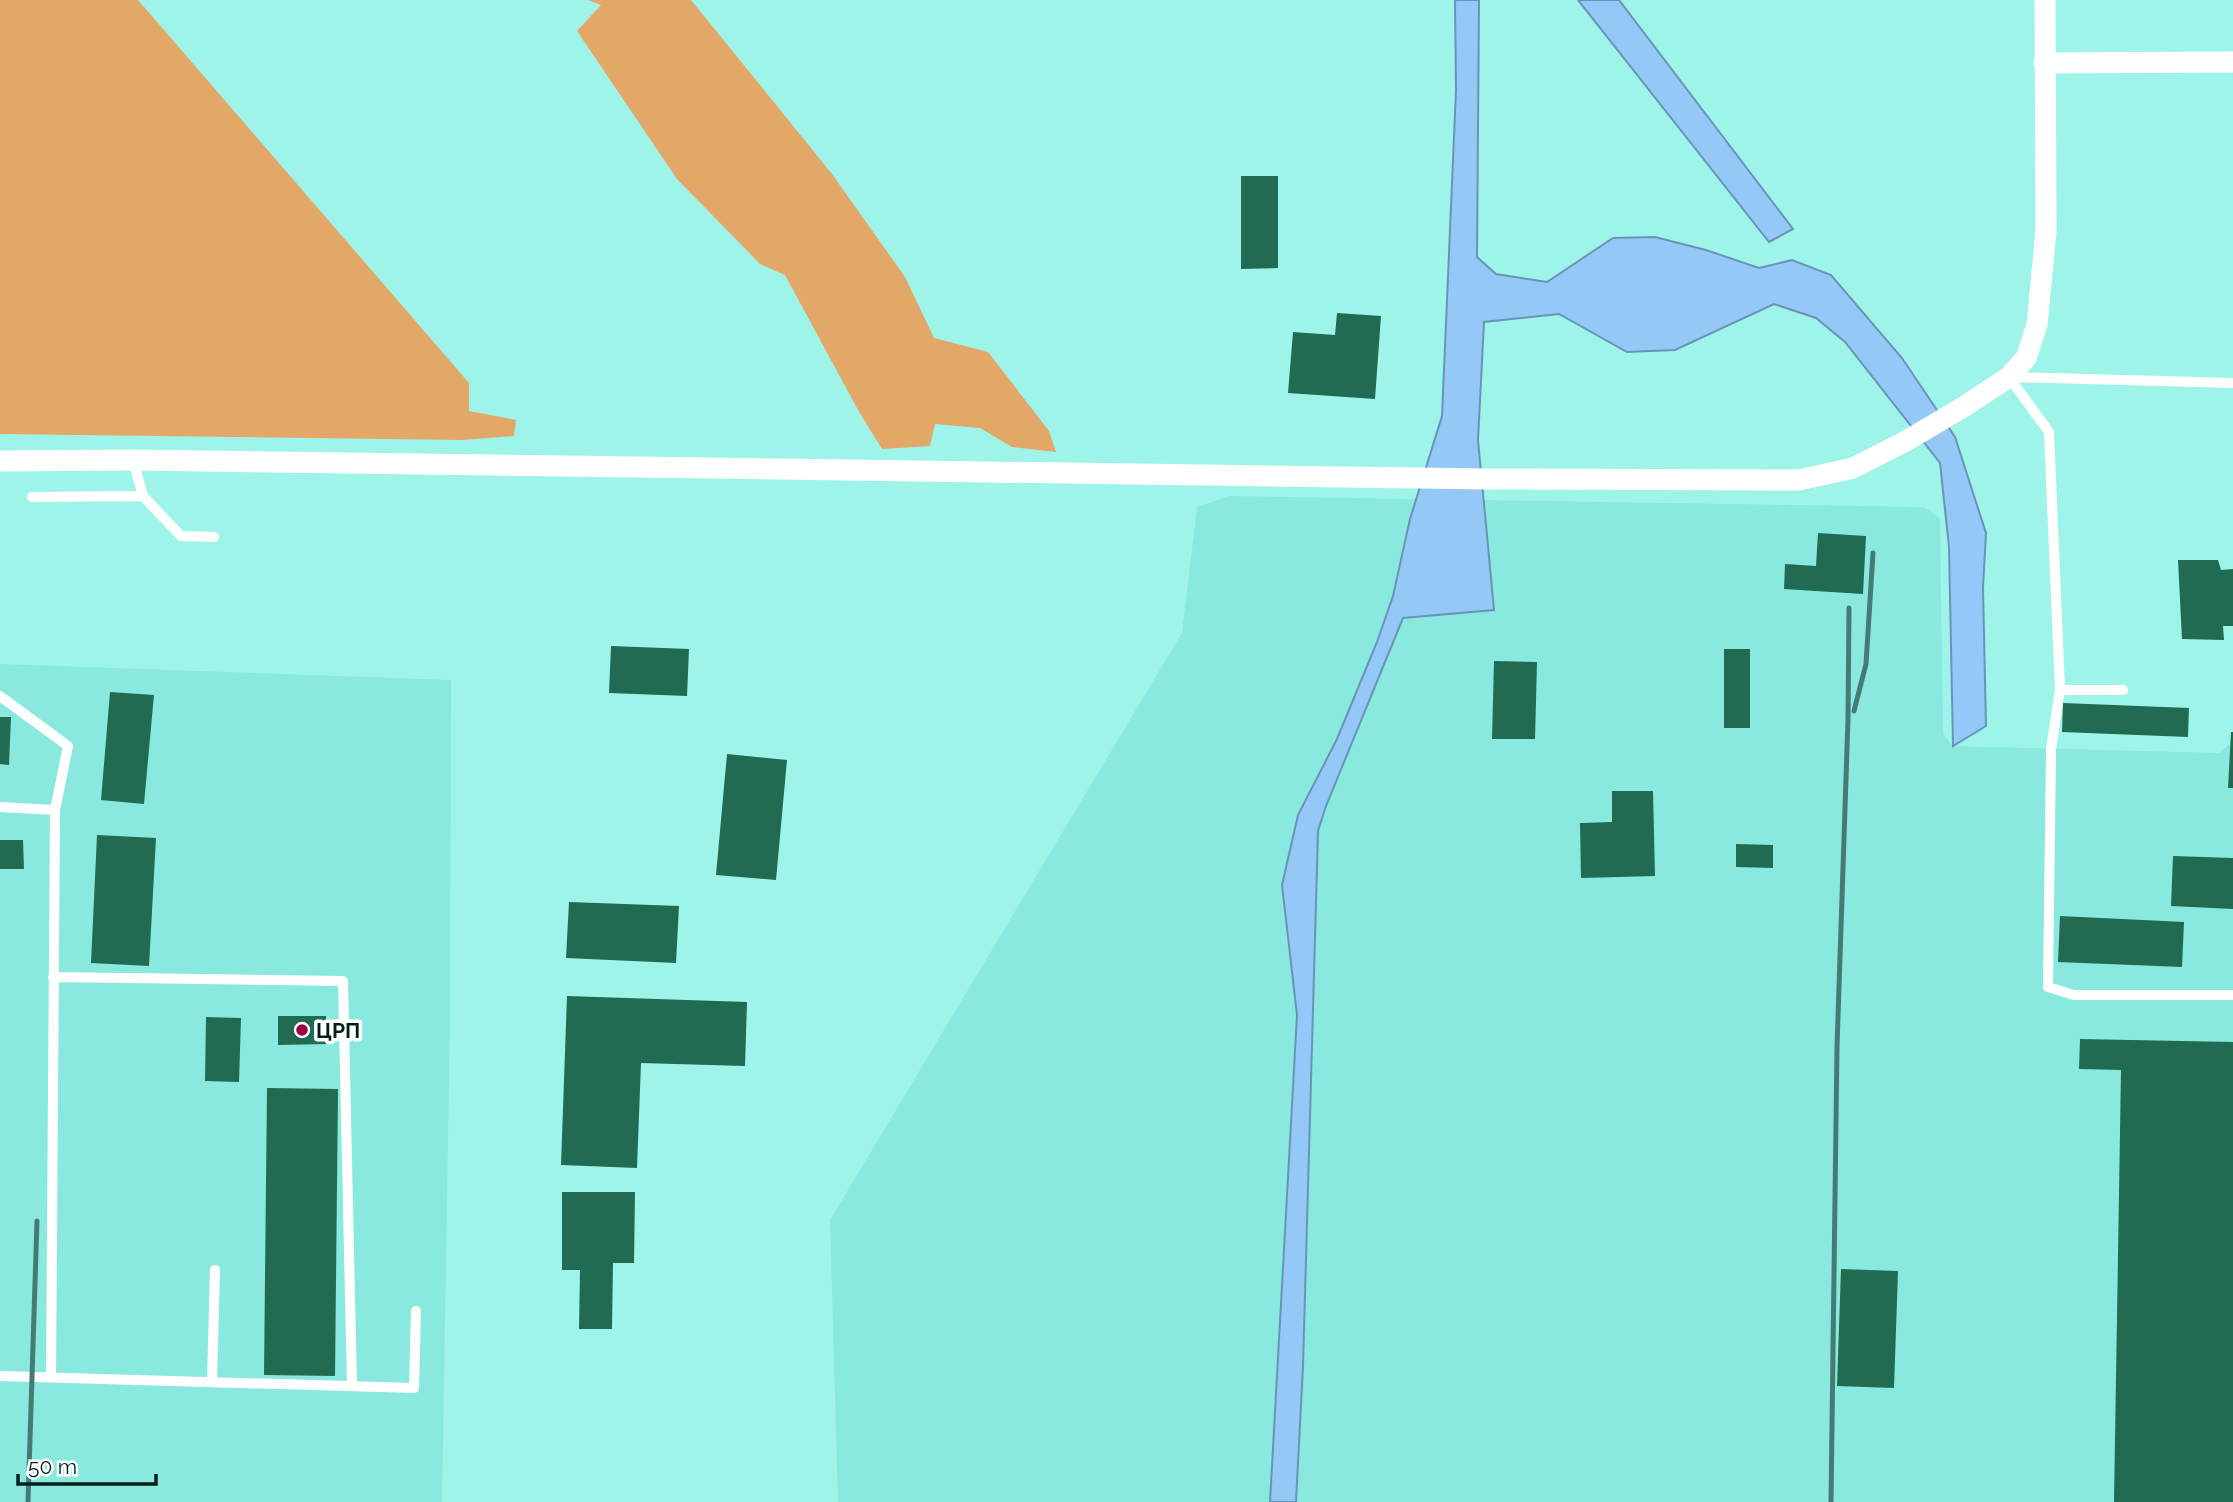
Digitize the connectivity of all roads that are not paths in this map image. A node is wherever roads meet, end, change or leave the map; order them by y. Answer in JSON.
{"nodes":[{"id":1,"x":2045,"y":0,"type":"edge"},
{"id":2,"x":2233,"y":62,"type":"edge"},
{"id":3,"x":2044,"y":63,"type":"junction"},
{"id":4,"x":2009,"y":377,"type":"junction"},
{"id":5,"x":2233,"y":383,"type":"edge"},
{"id":6,"x":133,"y":460,"type":"junction"},
{"id":7,"x":0,"y":461,"type":"edge"},
{"id":8,"x":143,"y":496,"type":"junction"},
{"id":9,"x":33,"y":497,"type":"dead end"},
{"id":10,"x":214,"y":537,"type":"dead end"},
{"id":11,"x":2060,"y":690,"type":"junction"},
{"id":12,"x":2123,"y":690,"type":"dead end"},
{"id":13,"x":0,"y":696,"type":"edge"},
{"id":14,"x":0,"y":807,"type":"edge"},
{"id":15,"x":55,"y":810,"type":"junction"},
{"id":16,"x":53,"y":977,"type":"junction"},
{"id":17,"x":2233,"y":995,"type":"edge"},
{"id":18,"x":215,"y":1270,"type":"dead end"},
{"id":19,"x":416,"y":1311,"type":"dead end"},
{"id":20,"x":0,"y":1376,"type":"edge"},
{"id":21,"x":51,"y":1377,"type":"junction"},
{"id":22,"x":212,"y":1382,"type":"junction"},
{"id":23,"x":352,"y":1386,"type":"junction"}],
"edges":[{"from":1,"to":3,"type":"street"},
{"from":2,"to":3,"type":"street"},
{"from":3,"to":4,"type":"street"},
{"from":4,"to":5,"type":"lane"},
{"from":4,"to":6,"type":"street"},
{"from":4,"to":11,"type":"lane"},
{"from":6,"to":7,"type":"street"},
{"from":6,"to":8,"type":"lane"},
{"from":8,"to":9,"type":"lane"},
{"from":8,"to":10,"type":"lane"},
{"from":11,"to":12,"type":"lane"},
{"from":11,"to":17,"type":"lane"},
{"from":13,"to":15,"type":"lane"},
{"from":14,"to":15,"type":"lane"},
{"from":15,"to":16,"type":"lane"},
{"from":16,"to":21,"type":"lane"},
{"from":16,"to":23,"type":"lane"},
{"from":18,"to":22,"type":"lane"},
{"from":19,"to":23,"type":"lane"},
{"from":20,"to":21,"type":"lane"},
{"from":21,"to":22,"type":"lane"},
{"from":22,"to":23,"type":"lane"}]}
